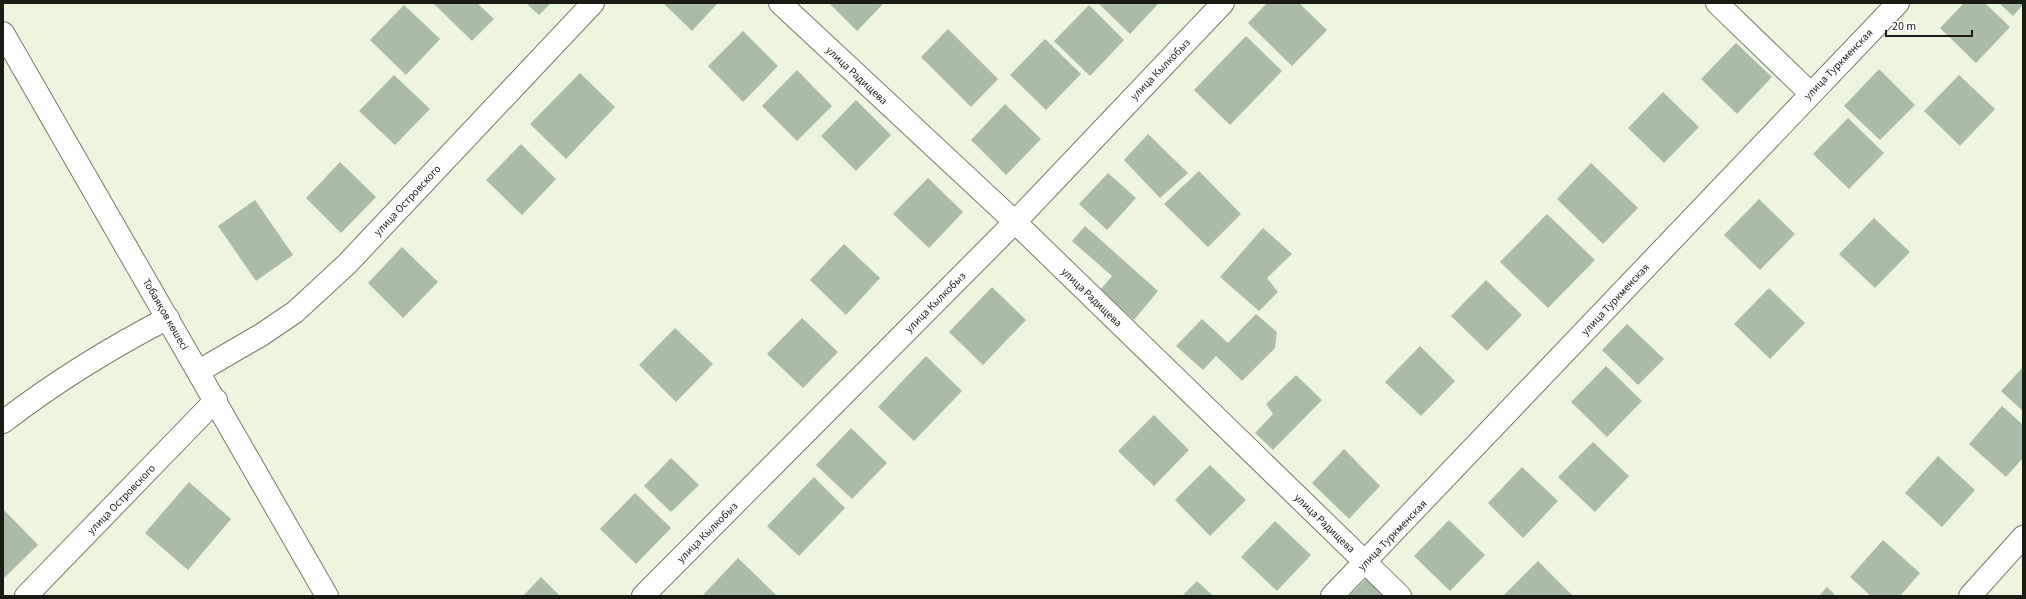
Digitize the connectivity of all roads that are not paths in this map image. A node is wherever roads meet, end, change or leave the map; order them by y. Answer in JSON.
{"nodes":[{"id":1,"x":593,"y":3,"type":"edge"},
{"id":2,"x":780,"y":3,"type":"edge"},
{"id":3,"x":1223,"y":3,"type":"edge"},
{"id":4,"x":1717,"y":3,"type":"edge"},
{"id":5,"x":1898,"y":3,"type":"edge"},
{"id":6,"x":3,"y":34,"type":"edge"},
{"id":7,"x":1810,"y":93,"type":"junction"},
{"id":8,"x":1015,"y":222,"type":"junction"},
{"id":9,"x":168,"y":318,"type":"junction"},
{"id":10,"x":199,"y":371,"type":"junction"},
{"id":11,"x":216,"y":400,"type":"junction"},
{"id":12,"x":3,"y":422,"type":"edge"},
{"id":13,"x":2023,"y":537,"type":"edge"},
{"id":14,"x":1366,"y":562,"type":"junction"},
{"id":15,"x":26,"y":596,"type":"edge"},
{"id":16,"x":327,"y":596,"type":"edge"},
{"id":17,"x":642,"y":596,"type":"edge"},
{"id":18,"x":1332,"y":596,"type":"edge"},
{"id":19,"x":1400,"y":596,"type":"edge"},
{"id":20,"x":1970,"y":596,"type":"edge"}],
"edges":[{"from":1,"to":10,"type":"street","name":"улица Островского"},
{"from":2,"to":8,"type":"street","name":"улица Радищева"},
{"from":3,"to":8,"type":"street","name":"улица Кылкобыз"},
{"from":4,"to":7,"type":"street"},
{"from":5,"to":7,"type":"street","name":"улица Туркменская"},
{"from":6,"to":9,"type":"street","name":"Тобаяқов көшесі"},
{"from":7,"to":14,"type":"street","name":"улица Туркменская"},
{"from":8,"to":14,"type":"street","name":"улица Радищева"},
{"from":8,"to":17,"type":"street","name":"улица Кылкобыз"},
{"from":9,"to":10,"type":"street","name":"Тобаяқов көшесі"},
{"from":9,"to":12,"type":"street"},
{"from":10,"to":11,"type":"street","name":"Тобаяқов көшесі"},
{"from":11,"to":15,"type":"street","name":"улица Островского"},
{"from":11,"to":16,"type":"street","name":"Тобаяқов көшесі"},
{"from":13,"to":20,"type":"street"},
{"from":14,"to":18,"type":"street","name":"улица Туркменская"},
{"from":14,"to":19,"type":"street","name":"улица Радищева"}]}
